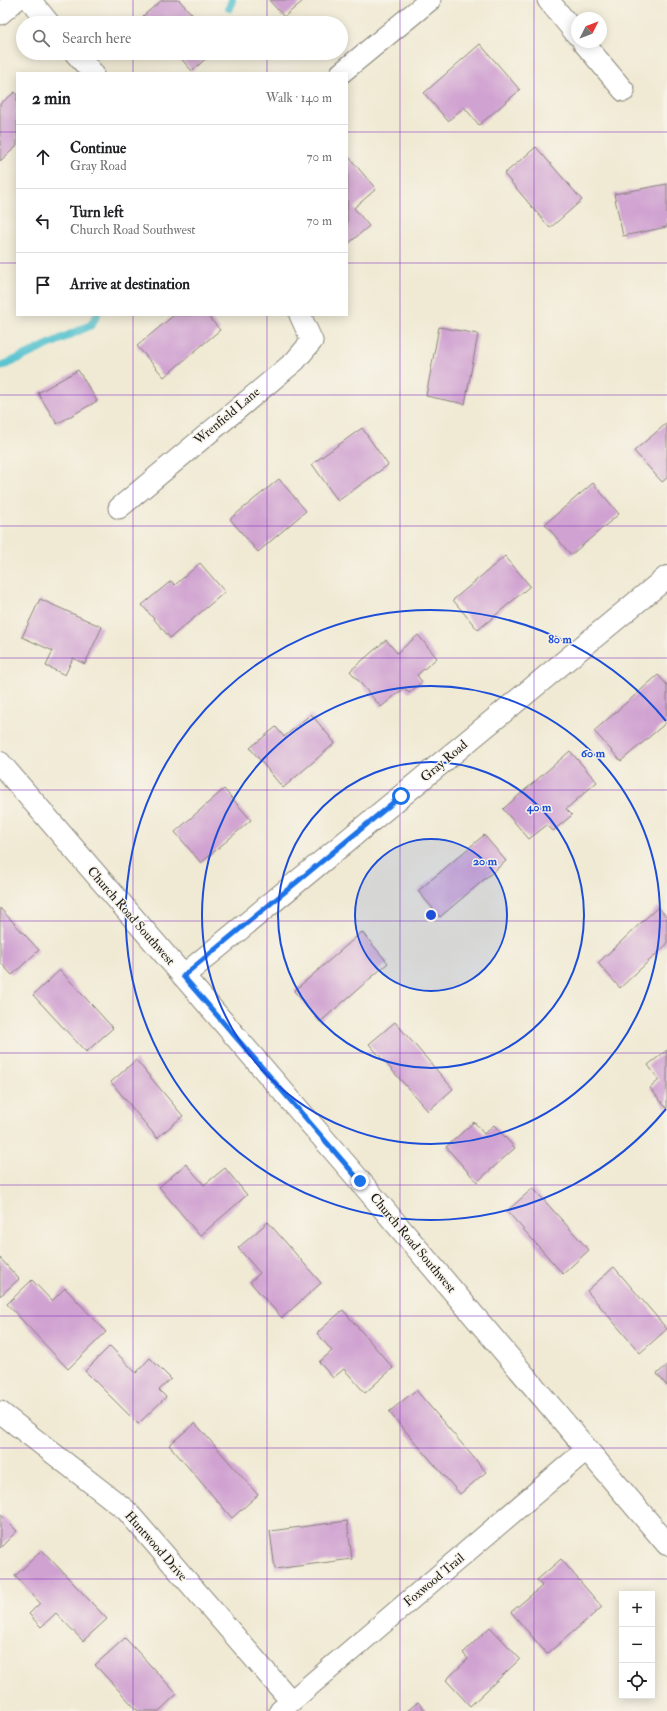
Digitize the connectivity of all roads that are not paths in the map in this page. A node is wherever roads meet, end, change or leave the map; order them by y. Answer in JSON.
{"nodes":[{"id":1,"x":16,"y":0,"type":"edge"},
{"id":2,"x":30,"y":0,"type":"edge"},
{"id":3,"x":430,"y":0,"type":"edge"},
{"id":4,"x":548,"y":0,"type":"edge"},
{"id":5,"x":0,"y":14,"type":"edge"},
{"id":6,"x":43,"y":16,"type":"edge"},
{"id":7,"x":571,"y":28,"type":"edge"},
{"id":8,"x":588,"y":48,"type":"edge"},
{"id":9,"x":81,"y":60,"type":"edge"},
{"id":10,"x":91,"y":72,"type":"edge"},
{"id":11,"x":342,"y":72,"type":"edge"},
{"id":12,"x":624,"y":91,"type":"dead end"},
{"id":13,"x":300,"y":316,"type":"edge"},
{"id":14,"x":119,"y":508,"type":"dead end"},
{"id":15,"x":667,"y":577,"type":"edge"},
{"id":16,"x":0,"y":763,"type":"edge"},
{"id":17,"x":183,"y":976,"type":"junction"},
{"id":18,"x":0,"y":1412,"type":"edge"},
{"id":19,"x":587,"y":1449,"type":"junction"},
{"id":20,"x":667,"y":1544,"type":"edge"},
{"id":21,"x":286,"y":1706,"type":"edge"}],
"edges":[{"from":1,"to":5,"type":"street"},
{"from":2,"to":6,"type":"street"},
{"from":3,"to":11,"type":"street"},
{"from":4,"to":7,"type":"street"},
{"from":8,"to":12,"type":"street"},
{"from":9,"to":10,"type":"street"},
{"from":13,"to":14,"type":"street","name":"Wrenfield Lane"},
{"from":15,"to":17,"type":"street","name":"Gray Road"},
{"from":16,"to":17,"type":"street","name":"Church Road Southwest"},
{"from":17,"to":19,"type":"street","name":"Church Road Southwest"},
{"from":18,"to":21,"type":"street","name":"Huntwood Drive"},
{"from":19,"to":20,"type":"street","name":"Church Road Southwest"},
{"from":19,"to":21,"type":"street","name":"Foxwood Trail"}]}
